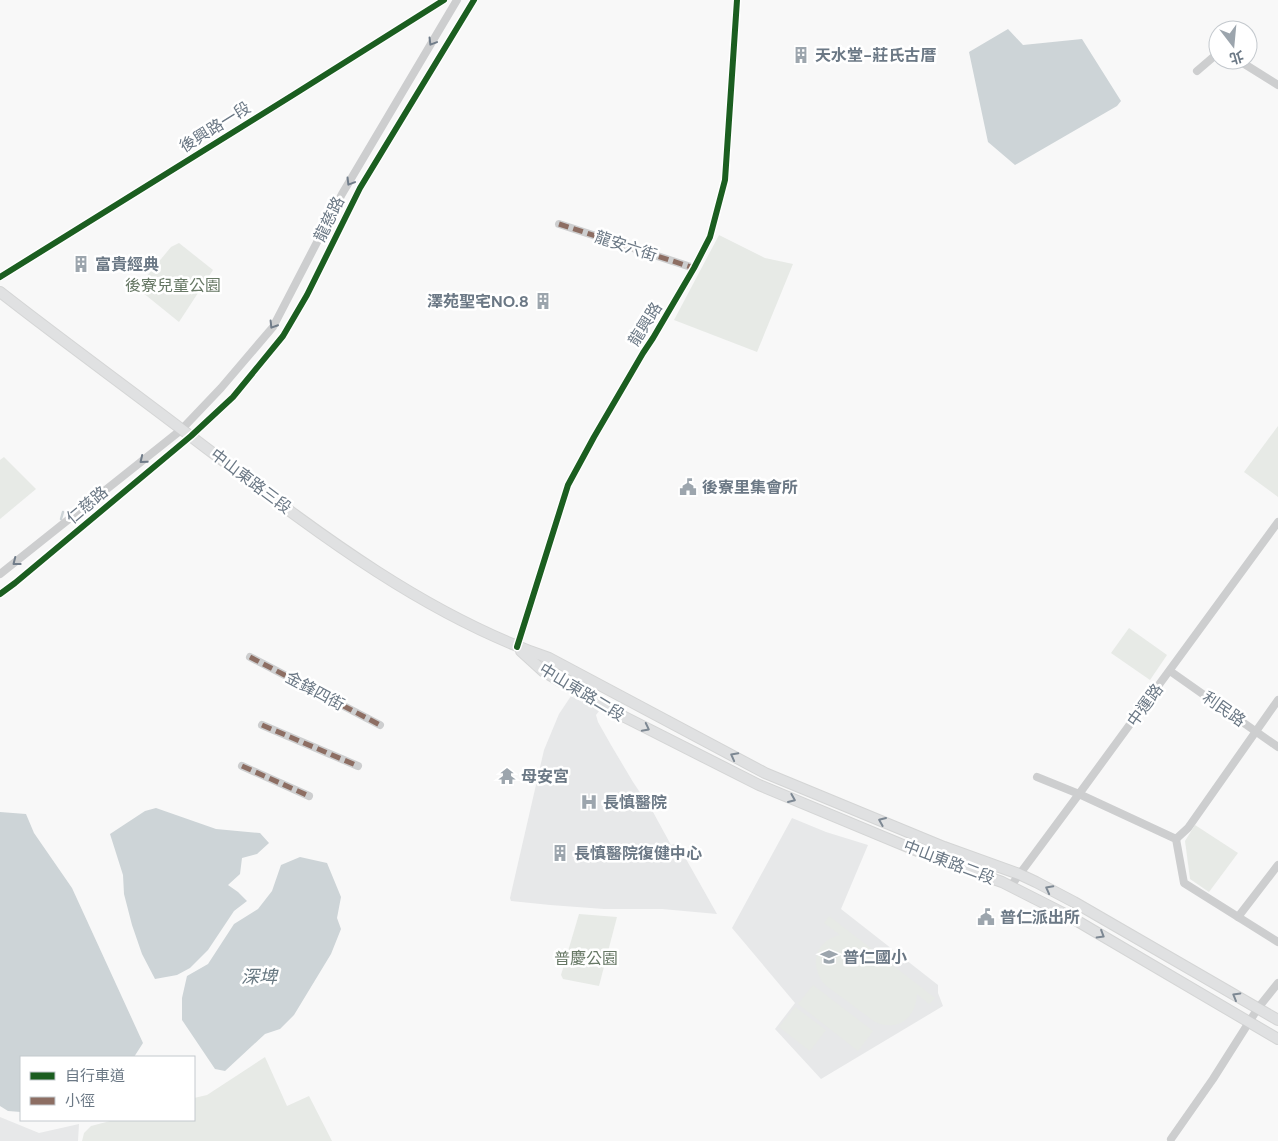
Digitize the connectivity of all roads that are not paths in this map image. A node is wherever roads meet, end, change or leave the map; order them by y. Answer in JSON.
{"nodes":[{"id":1,"x":444,"y":0,"type":"edge"},
{"id":2,"x":457,"y":0,"type":"edge"},
{"id":3,"x":474,"y":0,"type":"edge"},
{"id":4,"x":736,"y":0,"type":"edge"},
{"id":5,"x":1208,"y":62,"type":"edge"},
{"id":6,"x":1254,"y":70,"type":"edge"},
{"id":7,"x":1197,"y":71,"type":"dead end"},
{"id":8,"x":1278,"y":85,"type":"edge"},
{"id":9,"x":559,"y":224,"type":"dead end"},
{"id":10,"x":694,"y":268,"type":"junction"},
{"id":11,"x":0,"y":277,"type":"edge"},
{"id":12,"x":293,"y":286,"type":"junction"},
{"id":13,"x":0,"y":292,"type":"edge"},
{"id":14,"x":307,"y":295,"type":"junction"},
{"id":15,"x":181,"y":430,"type":"junction"},
{"id":16,"x":191,"y":436,"type":"junction"},
{"id":17,"x":73,"y":517,"type":"junction"},
{"id":18,"x":1278,"y":522,"type":"edge"},
{"id":19,"x":83,"y":527,"type":"junction"},
{"id":20,"x":0,"y":574,"type":"edge"},
{"id":21,"x":0,"y":594,"type":"edge"},
{"id":22,"x":517,"y":647,"type":"junction"},
{"id":23,"x":250,"y":656,"type":"dead end"},
{"id":24,"x":1170,"y":671,"type":"junction"},
{"id":25,"x":1278,"y":700,"type":"edge"},
{"id":26,"x":262,"y":725,"type":"dead end"},
{"id":27,"x":380,"y":725,"type":"dead end"},
{"id":28,"x":1255,"y":731,"type":"junction"},
{"id":29,"x":1278,"y":747,"type":"edge"},
{"id":30,"x":242,"y":766,"type":"dead end"},
{"id":31,"x":358,"y":766,"type":"dead end"},
{"id":32,"x":1037,"y":777,"type":"dead end"},
{"id":33,"x":1079,"y":794,"type":"junction"},
{"id":34,"x":309,"y":796,"type":"dead end"},
{"id":35,"x":1176,"y":839,"type":"junction"},
{"id":36,"x":1278,"y":865,"type":"edge"},
{"id":37,"x":1019,"y":874,"type":"junction"},
{"id":38,"x":1010,"y":886,"type":"junction"},
{"id":39,"x":1238,"y":917,"type":"junction"},
{"id":40,"x":1278,"y":942,"type":"edge"},
{"id":41,"x":1278,"y":983,"type":"edge"},
{"id":42,"x":1258,"y":1008,"type":"junction"},
{"id":43,"x":1278,"y":1020,"type":"edge"},
{"id":44,"x":1250,"y":1022,"type":"junction"},
{"id":45,"x":1278,"y":1039,"type":"edge"},
{"id":46,"x":1171,"y":1139,"type":"dead end"}],
"edges":[{"from":1,"to":11,"type":"street","name":"後興路一段"},
{"from":2,"to":12,"type":"street","name":"龍慈路","one_way":true},
{"from":3,"to":14,"type":"street","name":"龍慈路"},
{"from":4,"to":10,"type":"street","name":"龍興路"},
{"from":5,"to":7,"type":"street"},
{"from":6,"to":8,"type":"street"},
{"from":9,"to":10,"type":"street","name":"龍安六街"},
{"from":10,"to":22,"type":"street","name":"龍興路"},
{"from":12,"to":14,"type":"street"},
{"from":12,"to":15,"type":"street","name":"龍慈路","one_way":true},
{"from":13,"to":15,"type":"main road","name":"中山東路三段"},
{"from":14,"to":16,"type":"street","name":"龍慈路"},
{"from":15,"to":16,"type":"main road","name":"中山東路三段"},
{"from":15,"to":17,"type":"street","name":"仁慈路","one_way":true},
{"from":16,"to":19,"type":"street","name":"仁慈路"},
{"from":16,"to":22,"type":"main road","name":"中山東路三段"},
{"from":17,"to":19,"type":"street"},
{"from":17,"to":20,"type":"street","name":"仁慈路","one_way":true},
{"from":18,"to":24,"type":"street","name":"中運路"},
{"from":19,"to":21,"type":"street","name":"仁慈路"},
{"from":37,"to":22,"type":"main road","name":"中山東路二段","one_way":true},
{"from":22,"to":38,"type":"main road","name":"中山東路二段","one_way":true},
{"from":23,"to":27,"type":"street","name":"金鋒四街"},
{"from":24,"to":28,"type":"street","name":"利民路"},
{"from":24,"to":33,"type":"street","name":"中運路"},
{"from":25,"to":28,"type":"street"},
{"from":26,"to":31,"type":"street"},
{"from":28,"to":29,"type":"street","name":"利民路"},
{"from":28,"to":35,"type":"street"},
{"from":30,"to":34,"type":"street"},
{"from":32,"to":33,"type":"street"},
{"from":33,"to":35,"type":"street"},
{"from":33,"to":37,"type":"street","name":"中運路"},
{"from":35,"to":39,"type":"street"},
{"from":36,"to":39,"type":"street"},
{"from":37,"to":38,"type":"street","name":"中運路"},
{"from":42,"to":37,"type":"main road","name":"中山東路二段","one_way":true},
{"from":38,"to":44,"type":"main road","name":"中山東路二段","one_way":true},
{"from":39,"to":40,"type":"street"},
{"from":41,"to":42,"type":"street"},
{"from":42,"to":43,"type":"main road","name":"中山東路二段"},
{"from":42,"to":44,"type":"street"},
{"from":44,"to":45,"type":"main road","name":"中山東路二段"},
{"from":44,"to":46,"type":"street"}]}
